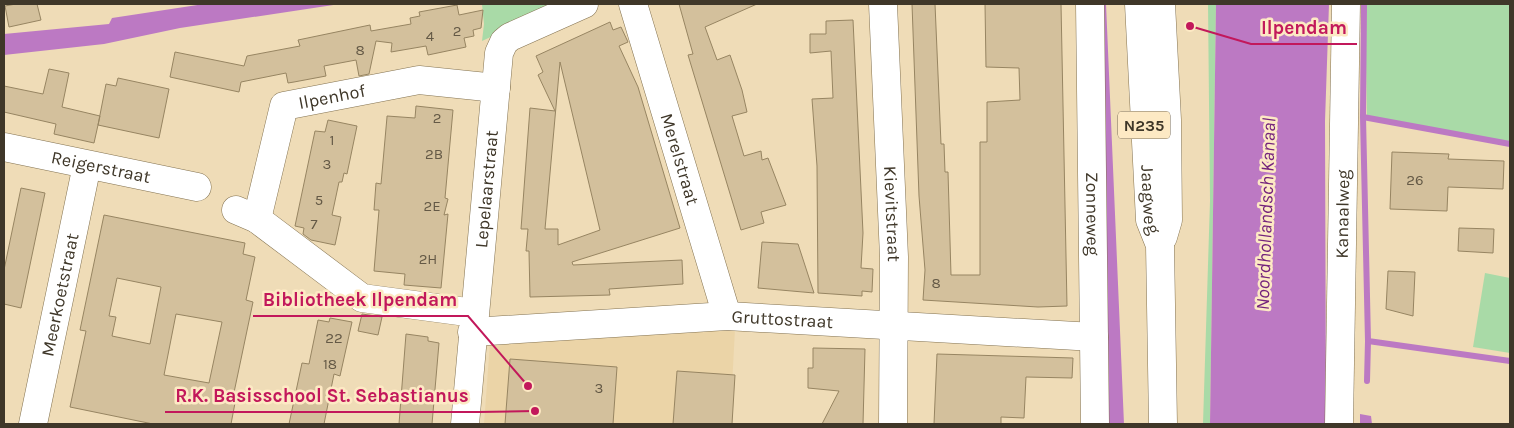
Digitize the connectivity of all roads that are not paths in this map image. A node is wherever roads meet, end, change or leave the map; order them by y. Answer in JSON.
{"nodes":[{"id":1,"x":584,"y":4,"type":"edge"},
{"id":2,"x":633,"y":4,"type":"edge"},
{"id":3,"x":883,"y":4,"type":"edge"},
{"id":4,"x":1090,"y":4,"type":"edge"},
{"id":5,"x":1139,"y":4,"type":"edge"},
{"id":6,"x":1161,"y":4,"type":"edge"},
{"id":7,"x":1346,"y":4,"type":"edge"},
{"id":8,"x":496,"y":88,"type":"junction"},
{"id":9,"x":4,"y":148,"type":"edge"},
{"id":10,"x":87,"y":165,"type":"junction"},
{"id":11,"x":197,"y":187,"type":"dead end"},
{"id":12,"x":1160,"y":245,"type":"junction"},
{"id":13,"x":727,"y":316,"type":"junction"},
{"id":14,"x":473,"y":322,"type":"junction"},
{"id":15,"x":894,"y":325,"type":"junction"},
{"id":16,"x":1094,"y":337,"type":"junction"},
{"id":17,"x":33,"y":424,"type":"edge"},
{"id":18,"x":465,"y":424,"type":"edge"},
{"id":19,"x":894,"y":424,"type":"edge"},
{"id":20,"x":1095,"y":424,"type":"edge"},
{"id":21,"x":1163,"y":424,"type":"edge"},
{"id":22,"x":1339,"y":424,"type":"edge"}],
"edges":[{"from":1,"to":8,"type":"street","name":"Lepelaarstraat"},
{"from":2,"to":13,"type":"street","name":"Merelstraat"},
{"from":3,"to":15,"type":"street","name":"Kievitstraat"},
{"from":4,"to":16,"type":"street","name":"Zonneweg"},
{"from":5,"to":12,"type":"street","name":"Jaagweg","number":"N235"},
{"from":6,"to":12,"type":"street","name":"Jaagweg","number":"N235"},
{"from":7,"to":22,"type":"street","name":"Kanaalweg"},
{"from":8,"to":14,"type":"street","name":"Lepelaarstraat"},
{"from":8,"to":14,"type":"street","name":"Ilpenhof"},
{"from":9,"to":10,"type":"street","name":"Reigerstraat"},
{"from":10,"to":11,"type":"street","name":"Reigerstraat"},
{"from":10,"to":17,"type":"street","name":"Meerkoetstraat"},
{"from":12,"to":21,"type":"street","name":"Jaagweg","number":"N235"},
{"from":13,"to":14,"type":"street","name":"Gruttostraat"},
{"from":13,"to":15,"type":"street","name":"Gruttostraat"},
{"from":14,"to":18,"type":"street","name":"Lepelaarstraat"},
{"from":15,"to":16,"type":"street","name":"Gruttostraat"},
{"from":15,"to":19,"type":"street","name":"Kievitstraat"},
{"from":16,"to":20,"type":"street","name":"Zonneweg"}]}
